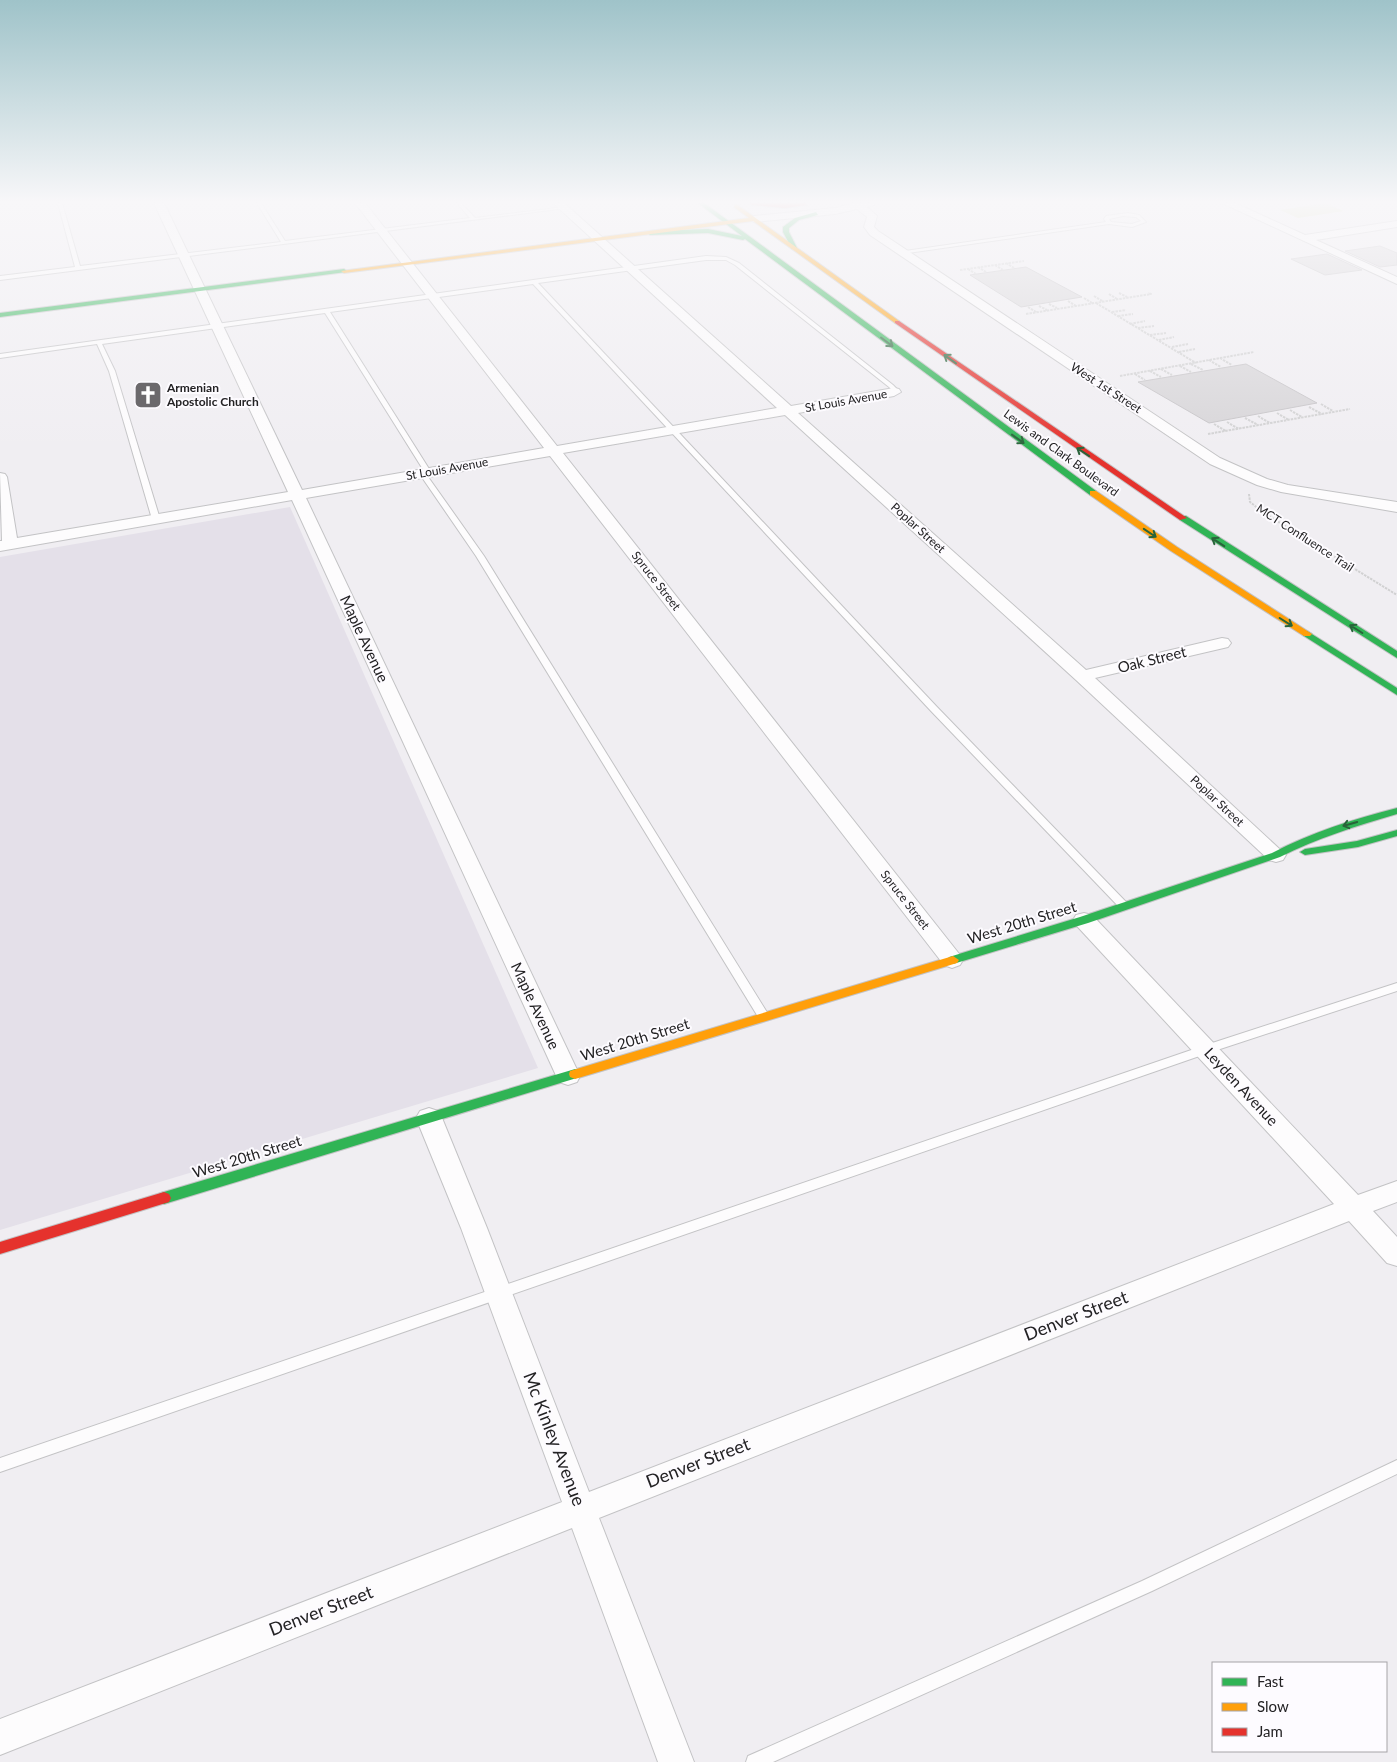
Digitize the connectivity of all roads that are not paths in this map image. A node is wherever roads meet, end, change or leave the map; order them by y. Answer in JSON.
{"nodes":[{"id":1,"x":199,"y":285,"type":"edge"},
{"id":2,"x":230,"y":285,"type":"edge"},
{"id":3,"x":425,"y":285,"type":"edge"},
{"id":4,"x":518,"y":285,"type":"edge"},
{"id":5,"x":537,"y":285,"type":"edge"},
{"id":6,"x":649,"y":285,"type":"edge"},
{"id":7,"x":764,"y":285,"type":"edge"},
{"id":8,"x":811,"y":285,"type":"edge"},
{"id":9,"x":847,"y":285,"type":"edge"},
{"id":10,"x":951,"y":285,"type":"edge"},
{"id":11,"x":201,"y":289,"type":"junction"},
{"id":12,"x":434,"y":296,"type":"junction"},
{"id":13,"x":326,"y":312,"type":"junction"},
{"id":14,"x":0,"y":315,"type":"edge"},
{"id":15,"x":219,"y":326,"type":"junction"},
{"id":16,"x":99,"y":343,"type":"junction"},
{"id":17,"x":0,"y":356,"type":"edge"},
{"id":18,"x":894,"y":392,"type":"joint"},
{"id":19,"x":789,"y":411,"type":"junction"},
{"id":20,"x":674,"y":430,"type":"junction"},
{"id":21,"x":554,"y":451,"type":"junction"},
{"id":22,"x":425,"y":473,"type":"junction"},
{"id":23,"x":0,"y":477,"type":"edge"},
{"id":24,"x":297,"y":495,"type":"junction"},
{"id":25,"x":1397,"y":507,"type":"edge"},
{"id":26,"x":156,"y":519,"type":"junction"},
{"id":27,"x":5,"y":545,"type":"edge"},
{"id":28,"x":1222,"y":643,"type":"dead end"},
{"id":29,"x":1397,"y":655,"type":"edge"},
{"id":30,"x":1082,"y":676,"type":"junction"},
{"id":31,"x":1397,"y":692,"type":"edge"},
{"id":32,"x":1397,"y":811,"type":"edge"},
{"id":33,"x":1397,"y":833,"type":"edge"},
{"id":34,"x":1276,"y":855,"type":"junction"},
{"id":35,"x":1124,"y":906,"type":"junction"},
{"id":36,"x":1084,"y":920,"type":"junction"},
{"id":37,"x":952,"y":960,"type":"junction"},
{"id":38,"x":1397,"y":987,"type":"edge"},
{"id":39,"x":764,"y":1017,"type":"junction"},
{"id":40,"x":1207,"y":1049,"type":"junction"},
{"id":41,"x":568,"y":1076,"type":"junction"},
{"id":42,"x":428,"y":1118,"type":"junction"},
{"id":43,"x":1397,"y":1191,"type":"edge"},
{"id":44,"x":1353,"y":1208,"type":"junction"},
{"id":45,"x":0,"y":1248,"type":"edge"},
{"id":46,"x":1397,"y":1255,"type":"edge"},
{"id":47,"x":499,"y":1293,"type":"junction"},
{"id":48,"x":0,"y":1465,"type":"edge"},
{"id":49,"x":1397,"y":1467,"type":"edge"},
{"id":50,"x":581,"y":1509,"type":"junction"},
{"id":51,"x":0,"y":1737,"type":"edge"},
{"id":52,"x":676,"y":1762,"type":"edge"},
{"id":53,"x":754,"y":1762,"type":"edge"}],
"edges":[{"from":1,"to":11,"type":"street","name":"Maple Avenue"},
{"from":2,"to":11,"type":"main road"},
{"from":3,"to":12,"type":"street","name":"Spruce Street"},
{"from":4,"to":12,"type":"lane"},
{"from":5,"to":20,"type":"lane"},
{"from":6,"to":19,"type":"street","name":"Poplar Street"},
{"from":7,"to":18,"type":"lane"},
{"from":8,"to":31,"type":"main road","name":"Lewis and Clark Boulevard","one_way":true},
{"from":29,"to":9,"type":"main road","name":"Lewis and Clark Boulevard","one_way":true},
{"from":10,"to":25,"type":"street","name":"West 1st Street"},
{"from":11,"to":14,"type":"main road"},
{"from":11,"to":15,"type":"street","name":"Maple Avenue"},
{"from":12,"to":13,"type":"lane"},
{"from":12,"to":21,"type":"street","name":"Spruce Street"},
{"from":13,"to":15,"type":"lane"},
{"from":13,"to":22,"type":"lane"},
{"from":15,"to":16,"type":"lane"},
{"from":15,"to":24,"type":"street","name":"Maple Avenue"},
{"from":16,"to":17,"type":"lane"},
{"from":16,"to":26,"type":"lane"},
{"from":18,"to":19,"type":"street","name":"St Louis Avenue"},
{"from":19,"to":20,"type":"street","name":"St Louis Avenue"},
{"from":19,"to":30,"type":"street","name":"Poplar Street"},
{"from":20,"to":21,"type":"street","name":"St Louis Avenue"},
{"from":20,"to":35,"type":"lane"},
{"from":21,"to":22,"type":"street","name":"St Louis Avenue"},
{"from":21,"to":37,"type":"street","name":"Spruce Street"},
{"from":22,"to":24,"type":"street","name":"St Louis Avenue"},
{"from":22,"to":39,"type":"lane"},
{"from":23,"to":27,"type":"street"},
{"from":24,"to":26,"type":"street","name":"St Louis Avenue"},
{"from":24,"to":41,"type":"street","name":"Maple Avenue"},
{"from":26,"to":27,"type":"street","name":"St Louis Avenue"},
{"from":28,"to":30,"type":"street","name":"Oak Street"},
{"from":30,"to":34,"type":"street","name":"Poplar Street"},
{"from":32,"to":34,"type":"main road","name":"West 20th Street","one_way":true},
{"from":33,"to":34,"type":"main road","name":"West 20th Street"},
{"from":34,"to":35,"type":"main road","name":"West 20th Street"},
{"from":35,"to":36,"type":"main road","name":"West 20th Street"},
{"from":36,"to":37,"type":"main road","name":"West 20th Street"},
{"from":36,"to":40,"type":"street","name":"Leyden Avenue"},
{"from":37,"to":39,"type":"main road","name":"West 20th Street"},
{"from":38,"to":40,"type":"lane"},
{"from":39,"to":41,"type":"main road","name":"West 20th Street"},
{"from":40,"to":44,"type":"street","name":"Leyden Avenue"},
{"from":40,"to":47,"type":"lane"},
{"from":41,"to":42,"type":"main road","name":"West 20th Street"},
{"from":42,"to":45,"type":"main road","name":"West 20th Street"},
{"from":42,"to":47,"type":"street","name":"Mc Kinley Avenue"},
{"from":43,"to":44,"type":"street","name":"Denver Street"},
{"from":44,"to":46,"type":"street","name":"Leyden Avenue"},
{"from":44,"to":50,"type":"street","name":"Denver Street"},
{"from":47,"to":48,"type":"lane"},
{"from":47,"to":50,"type":"street","name":"Mc Kinley Avenue"},
{"from":49,"to":53,"type":"lane"},
{"from":50,"to":51,"type":"street","name":"Denver Street"},
{"from":50,"to":52,"type":"street","name":"Mc Kinley Avenue"}]}
